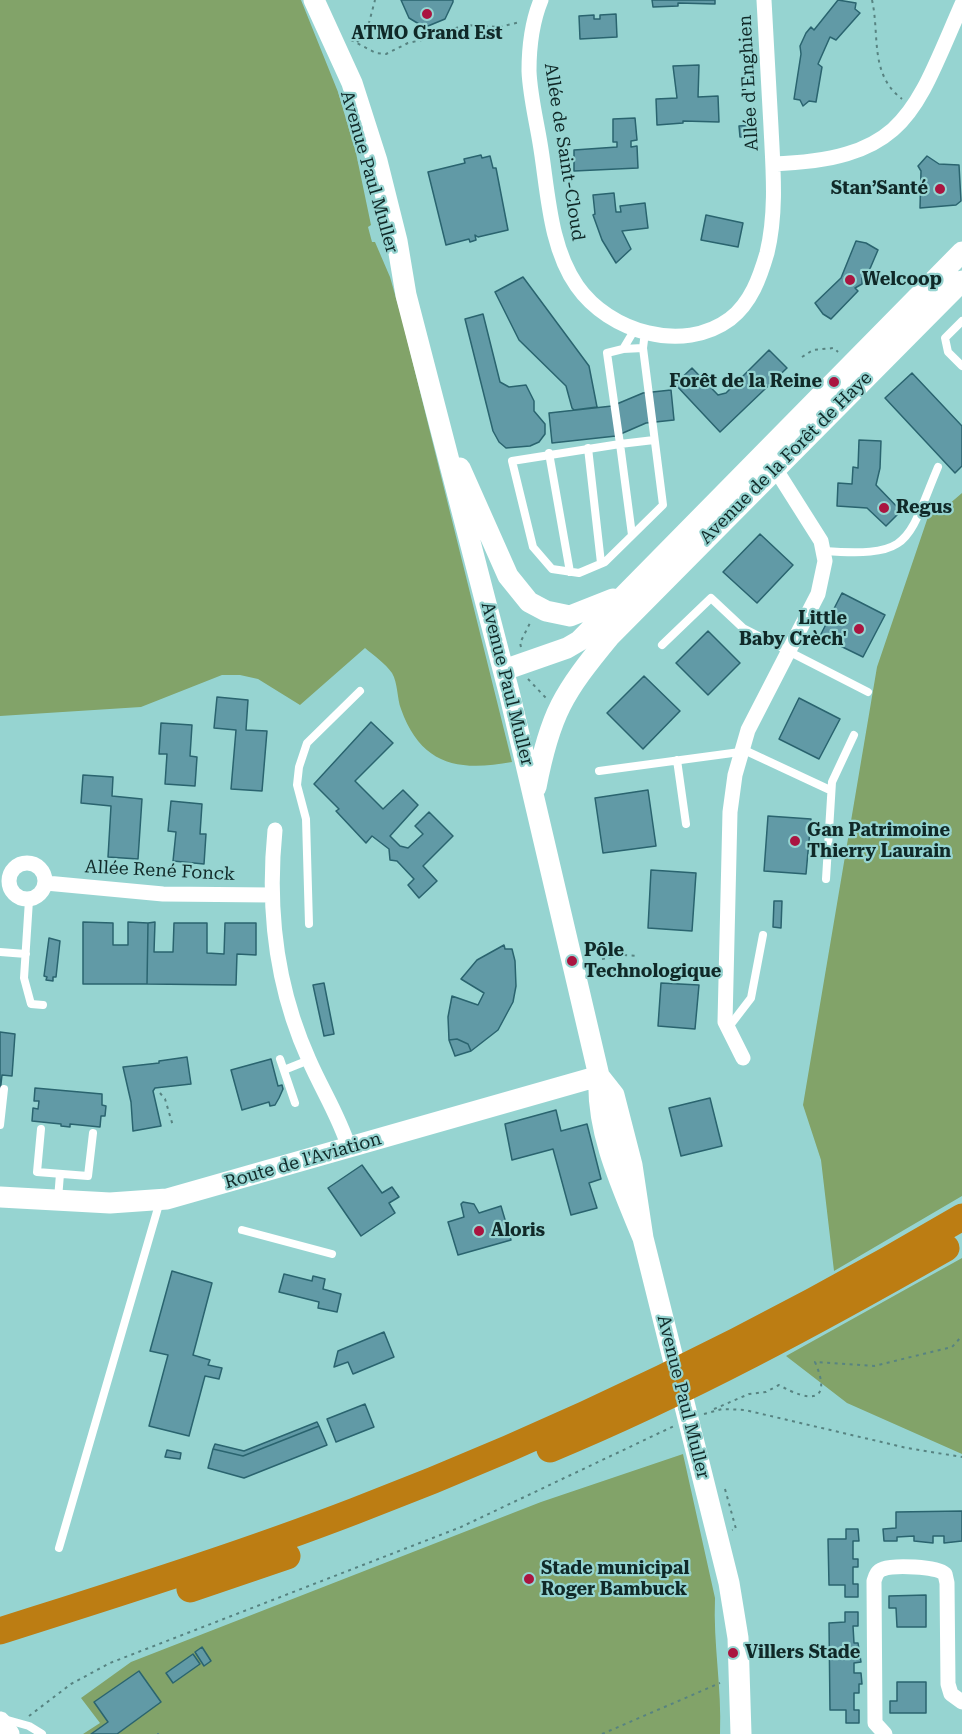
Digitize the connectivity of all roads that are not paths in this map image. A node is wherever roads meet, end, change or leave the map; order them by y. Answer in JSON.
{"nodes":[{"id":1,"x":314,"y":0,"type":"edge"},
{"id":2,"x":764,"y":0,"type":"edge"},
{"id":3,"x":962,"y":4,"type":"edge"},
{"id":4,"x":537,"y":6,"type":"edge"},
{"id":5,"x":773,"y":164,"type":"junction"},
{"id":6,"x":962,"y":252,"type":"edge"},
{"id":7,"x":962,"y":281,"type":"edge"},
{"id":8,"x":962,"y":321,"type":"edge"},
{"id":9,"x":640,"y":331,"type":"junction"},
{"id":10,"x":643,"y":348,"type":"junction"},
{"id":11,"x":623,"y":349,"type":"junction"},
{"id":12,"x":962,"y":366,"type":"edge"},
{"id":13,"x":435,"y":413,"type":"junction"},
{"id":14,"x":654,"y":440,"type":"junction"},
{"id":15,"x":620,"y":444,"type":"junction"},
{"id":16,"x":588,"y":448,"type":"junction"},
{"id":17,"x":549,"y":453,"type":"junction"},
{"id":18,"x":770,"y":460,"type":"junction"},
{"id":19,"x":938,"y":467,"type":"dead end"},
{"id":20,"x":632,"y":535,"type":"junction"},
{"id":21,"x":824,"y":551,"type":"junction"},
{"id":22,"x":601,"y":563,"type":"junction"},
{"id":23,"x":570,"y":572,"type":"junction"},
{"id":24,"x":622,"y":595,"type":"junction"},
{"id":25,"x":610,"y":636,"type":"junction"},
{"id":26,"x":662,"y":645,"type":"dead end"},
{"id":27,"x":788,"y":651,"type":"junction"},
{"id":28,"x":504,"y":670,"type":"junction"},
{"id":29,"x":360,"y":691,"type":"dead end"},
{"id":30,"x":868,"y":692,"type":"dead end"},
{"id":31,"x":854,"y":735,"type":"dead end"},
{"id":32,"x":740,"y":750,"type":"junction"},
{"id":33,"x":677,"y":760,"type":"junction"},
{"id":34,"x":599,"y":771,"type":"dead end"},
{"id":35,"x":830,"y":790,"type":"junction"},
{"id":36,"x":534,"y":794,"type":"junction"},
{"id":37,"x":686,"y":824,"type":"dead end"},
{"id":38,"x":275,"y":830,"type":"dead end"},
{"id":39,"x":826,"y":879,"type":"dead end"},
{"id":40,"x":46,"y":883,"type":"junction"},
{"id":41,"x":271,"y":894,"type":"junction"},
{"id":42,"x":29,"y":900,"type":"junction"},
{"id":43,"x":309,"y":924,"type":"dead end"},
{"id":44,"x":763,"y":935,"type":"dead end"},
{"id":45,"x":0,"y":952,"type":"edge"},
{"id":46,"x":26,"y":954,"type":"junction"},
{"id":47,"x":43,"y":1005,"type":"dead end"},
{"id":48,"x":727,"y":1029,"type":"junction"},
{"id":49,"x":743,"y":1058,"type":"dead end"},
{"id":50,"x":280,"y":1059,"type":"dead end"},
{"id":51,"x":309,"y":1060,"type":"junction"},
{"id":52,"x":284,"y":1070,"type":"junction"},
{"id":53,"x":599,"y":1076,"type":"junction"},
{"id":54,"x":3,"y":1089,"type":"dead end"},
{"id":55,"x":295,"y":1103,"type":"dead end"},
{"id":56,"x":0,"y":1125,"type":"edge"},
{"id":57,"x":41,"y":1129,"type":"dead end"},
{"id":58,"x":93,"y":1132,"type":"dead end"},
{"id":59,"x":349,"y":1148,"type":"junction"},
{"id":60,"x":60,"y":1174,"type":"junction"},
{"id":61,"x":0,"y":1197,"type":"edge"},
{"id":62,"x":161,"y":1200,"type":"junction"},
{"id":63,"x":58,"y":1201,"type":"junction"},
{"id":64,"x":962,"y":1217,"type":"edge"},
{"id":65,"x":242,"y":1230,"type":"dead end"},
{"id":66,"x":962,"y":1239,"type":"edge"},
{"id":67,"x":332,"y":1254,"type":"dead end"},
{"id":68,"x":59,"y":1548,"type":"dead end"},
{"id":69,"x":0,"y":1631,"type":"edge"},
{"id":70,"x":0,"y":1650,"type":"edge"},
{"id":71,"x":962,"y":1702,"type":"edge"},
{"id":72,"x":7,"y":1724,"type":"edge"},
{"id":73,"x":42,"y":1734,"type":"edge"},
{"id":74,"x":741,"y":1734,"type":"edge"},
{"id":75,"x":885,"y":1734,"type":"edge"}],
"edges":[{"from":1,"to":13,"type":"street","name":"Avenue Paul Muller"},
{"from":2,"to":5,"type":"street","name":"Allée d'Enghien"},
{"from":3,"to":5,"type":"street"},
{"from":4,"to":9,"type":"street","name":"Allée de Saint-Cloud"},
{"from":5,"to":9,"type":"street","name":"Allée de Saint-Cloud"},
{"from":6,"to":18,"type":"street","name":"Avenue de la Forêt de Haye"},
{"from":7,"to":18,"type":"street","name":"Avenue de la Forêt de Haye"},
{"from":8,"to":12,"type":"lane"},
{"from":9,"to":10,"type":"lane"},
{"from":9,"to":11,"type":"lane"},
{"from":10,"to":11,"type":"lane"},
{"from":10,"to":14,"type":"lane"},
{"from":11,"to":15,"type":"lane"},
{"from":13,"to":24,"type":"street","name":"Avenue de la Forêt de Haye"},
{"from":13,"to":28,"type":"street","name":"Avenue Paul Muller"},
{"from":14,"to":15,"type":"lane"},
{"from":14,"to":20,"type":"lane"},
{"from":15,"to":16,"type":"lane"},
{"from":15,"to":20,"type":"lane"},
{"from":16,"to":17,"type":"lane"},
{"from":16,"to":22,"type":"lane"},
{"from":17,"to":23,"type":"lane"},
{"from":17,"to":23,"type":"lane"},
{"from":18,"to":21,"type":"street"},
{"from":18,"to":24,"type":"street","name":"Avenue de la Forêt de Haye"},
{"from":18,"to":25,"type":"street","name":"Avenue de la Forêt de Haye"},
{"from":19,"to":21,"type":"lane"},
{"from":20,"to":22,"type":"lane"},
{"from":21,"to":27,"type":"street"},
{"from":22,"to":23,"type":"lane"},
{"from":24,"to":28,"type":"street","name":"Avenue de la Forêt de Haye"},
{"from":25,"to":28,"type":"street","name":"Avenue de la Forêt de Haye"},
{"from":25,"to":36,"type":"street","name":"Avenue de la Forêt de Haye"},
{"from":26,"to":27,"type":"lane"},
{"from":27,"to":30,"type":"lane"},
{"from":27,"to":32,"type":"street"},
{"from":28,"to":36,"type":"street","name":"Avenue Paul Muller"},
{"from":29,"to":43,"type":"lane"},
{"from":31,"to":35,"type":"lane"},
{"from":32,"to":33,"type":"lane"},
{"from":32,"to":35,"type":"lane"},
{"from":32,"to":48,"type":"street"},
{"from":33,"to":34,"type":"lane"},
{"from":33,"to":37,"type":"lane"},
{"from":35,"to":39,"type":"lane"},
{"from":36,"to":53,"type":"street","name":"Avenue Paul Muller"},
{"from":38,"to":41,"type":"street"},
{"from":40,"to":41,"type":"street","name":"Allée René Fonck"},
{"from":40,"to":42,"type":"street"},
{"from":40,"to":42,"type":"street"},
{"from":41,"to":51,"type":"street"},
{"from":42,"to":46,"type":"lane"},
{"from":44,"to":48,"type":"lane"},
{"from":45,"to":46,"type":"lane"},
{"from":46,"to":47,"type":"lane"},
{"from":48,"to":49,"type":"street"},
{"from":50,"to":52,"type":"lane"},
{"from":51,"to":52,"type":"lane"},
{"from":51,"to":59,"type":"street"},
{"from":52,"to":55,"type":"lane"},
{"from":53,"to":59,"type":"street","name":"Route de l'Aviation"},
{"from":53,"to":74,"type":"street","name":"Avenue Paul Muller"},
{"from":54,"to":56,"type":"lane"},
{"from":57,"to":60,"type":"lane"},
{"from":58,"to":60,"type":"lane"},
{"from":59,"to":62,"type":"street","name":"Route de l'Aviation"},
{"from":60,"to":63,"type":"lane"},
{"from":61,"to":63,"type":"street","name":"Route de l'Aviation"},
{"from":62,"to":63,"type":"street","name":"Route de l'Aviation"},
{"from":62,"to":68,"type":"lane"},
{"from":64,"to":69,"type":"highway"},
{"from":65,"to":67,"type":"lane"},
{"from":66,"to":70,"type":"highway"},
{"from":71,"to":75,"type":"street"},
{"from":72,"to":73,"type":"lane"}]}
